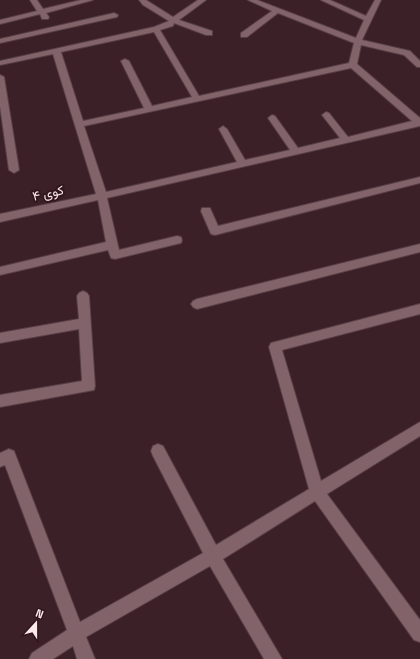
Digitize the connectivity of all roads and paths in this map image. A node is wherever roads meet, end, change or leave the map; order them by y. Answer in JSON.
{"nodes":[{"id":1,"x":33,"y":0,"type":"edge"},
{"id":2,"x":90,"y":0,"type":"edge"},
{"id":3,"x":142,"y":0,"type":"edge"},
{"id":4,"x":203,"y":0,"type":"edge"},
{"id":5,"x":251,"y":0,"type":"edge"},
{"id":6,"x":324,"y":0,"type":"edge"},
{"id":7,"x":378,"y":0,"type":"edge"},
{"id":8,"x":278,"y":10,"type":"junction"},
{"id":9,"x":42,"y":12,"type":"junction"},
{"id":10,"x":114,"y":15,"type":"dead end"},
{"id":11,"x":368,"y":19,"type":"junction"},
{"id":12,"x":173,"y":20,"type":"junction"},
{"id":13,"x":0,"y":22,"type":"edge"},
{"id":14,"x":53,"y":28,"type":"junction"},
{"id":15,"x":156,"y":29,"type":"junction"},
{"id":16,"x":209,"y":33,"type":"dead end"},
{"id":17,"x":244,"y":35,"type":"dead end"},
{"id":18,"x":0,"y":40,"type":"edge"},
{"id":19,"x":359,"y":42,"type":"junction"},
{"id":20,"x":56,"y":50,"type":"junction"},
{"id":21,"x":407,"y":53,"type":"junction"},
{"id":22,"x":420,"y":56,"type":"edge"},
{"id":23,"x":125,"y":61,"type":"dead end"},
{"id":24,"x":0,"y":62,"type":"edge"},
{"id":25,"x":353,"y":65,"type":"junction"},
{"id":26,"x":420,"y":65,"type":"edge"},
{"id":27,"x":0,"y":77,"type":"edge"},
{"id":28,"x":197,"y":99,"type":"junction"},
{"id":29,"x":149,"y":109,"type":"junction"},
{"id":30,"x":326,"y":115,"type":"dead end"},
{"id":31,"x":272,"y":118,"type":"dead end"},
{"id":32,"x":419,"y":123,"type":"edge"},
{"id":33,"x":80,"y":124,"type":"junction"},
{"id":34,"x":223,"y":129,"type":"dead end"},
{"id":35,"x":346,"y":140,"type":"junction"},
{"id":36,"x":296,"y":152,"type":"junction"},
{"id":37,"x":242,"y":163,"type":"junction"},
{"id":38,"x":14,"y":170,"type":"dead end"},
{"id":39,"x":420,"y":180,"type":"edge"},
{"id":40,"x":102,"y":196,"type":"junction"},
{"id":41,"x":206,"y":210,"type":"dead end"},
{"id":42,"x":0,"y":218,"type":"edge"},
{"id":43,"x":177,"y":240,"type":"dead end"},
{"id":44,"x":112,"y":245,"type":"junction"},
{"id":45,"x":420,"y":248,"type":"edge"},
{"id":46,"x":0,"y":271,"type":"edge"},
{"id":47,"x":83,"y":296,"type":"dead end"},
{"id":48,"x":197,"y":304,"type":"dead end"},
{"id":49,"x":420,"y":309,"type":"edge"},
{"id":50,"x":84,"y":323,"type":"junction"},
{"id":51,"x":0,"y":338,"type":"edge"},
{"id":52,"x":0,"y":401,"type":"edge"},
{"id":53,"x":419,"y":432,"type":"edge"},
{"id":54,"x":158,"y":451,"type":"dead end"},
{"id":55,"x":0,"y":460,"type":"edge"},
{"id":56,"x":317,"y":492,"type":"junction"},
{"id":57,"x":213,"y":556,"type":"junction"},
{"id":58,"x":77,"y":633,"type":"junction"},
{"id":59,"x":420,"y":634,"type":"edge"},
{"id":60,"x":38,"y":659,"type":"edge"},
{"id":61,"x":86,"y":659,"type":"edge"},
{"id":62,"x":273,"y":659,"type":"edge"}],
"edges":[{"from":1,"to":9,"type":"street"},
{"from":2,"to":9,"type":"street"},
{"from":3,"to":12,"type":"street"},
{"from":4,"to":12,"type":"street"},
{"from":5,"to":8,"type":"street"},
{"from":6,"to":11,"type":"street"},
{"from":7,"to":11,"type":"street"},
{"from":8,"to":17,"type":"street"},
{"from":8,"to":19,"type":"street"},
{"from":9,"to":13,"type":"street"},
{"from":9,"to":14,"type":"street"},
{"from":10,"to":14,"type":"street"},
{"from":11,"to":19,"type":"street"},
{"from":12,"to":15,"type":"street"},
{"from":12,"to":16,"type":"street"},
{"from":14,"to":18,"type":"street"},
{"from":15,"to":20,"type":"street"},
{"from":15,"to":28,"type":"street"},
{"from":19,"to":21,"type":"street"},
{"from":19,"to":25,"type":"street"},
{"from":20,"to":24,"type":"street"},
{"from":20,"to":33,"type":"street"},
{"from":21,"to":22,"type":"street"},
{"from":21,"to":26,"type":"street"},
{"from":23,"to":29,"type":"street"},
{"from":25,"to":28,"type":"street"},
{"from":25,"to":32,"type":"street"},
{"from":27,"to":38,"type":"street"},
{"from":28,"to":29,"type":"street"},
{"from":29,"to":33,"type":"street"},
{"from":30,"to":35,"type":"street"},
{"from":31,"to":36,"type":"street"},
{"from":32,"to":35,"type":"street","name":"کوی ۴"},
{"from":33,"to":40,"type":"street"},
{"from":34,"to":37,"type":"street"},
{"from":35,"to":36,"type":"street","name":"کوی ۴"},
{"from":36,"to":37,"type":"street","name":"کوی ۴"},
{"from":37,"to":40,"type":"street","name":"کوی ۴"},
{"from":39,"to":41,"type":"street"},
{"from":40,"to":42,"type":"street","name":"کوی ۴"},
{"from":40,"to":44,"type":"street"},
{"from":43,"to":44,"type":"street"},
{"from":44,"to":46,"type":"street"},
{"from":45,"to":48,"type":"street"},
{"from":47,"to":50,"type":"street"},
{"from":49,"to":56,"type":"street"},
{"from":50,"to":51,"type":"street"},
{"from":50,"to":52,"type":"street"},
{"from":53,"to":56,"type":"street"},
{"from":54,"to":57,"type":"street"},
{"from":55,"to":58,"type":"street"},
{"from":56,"to":57,"type":"street"},
{"from":56,"to":59,"type":"street"},
{"from":57,"to":58,"type":"street"},
{"from":57,"to":62,"type":"street"},
{"from":58,"to":60,"type":"street"},
{"from":58,"to":61,"type":"street"}]}
